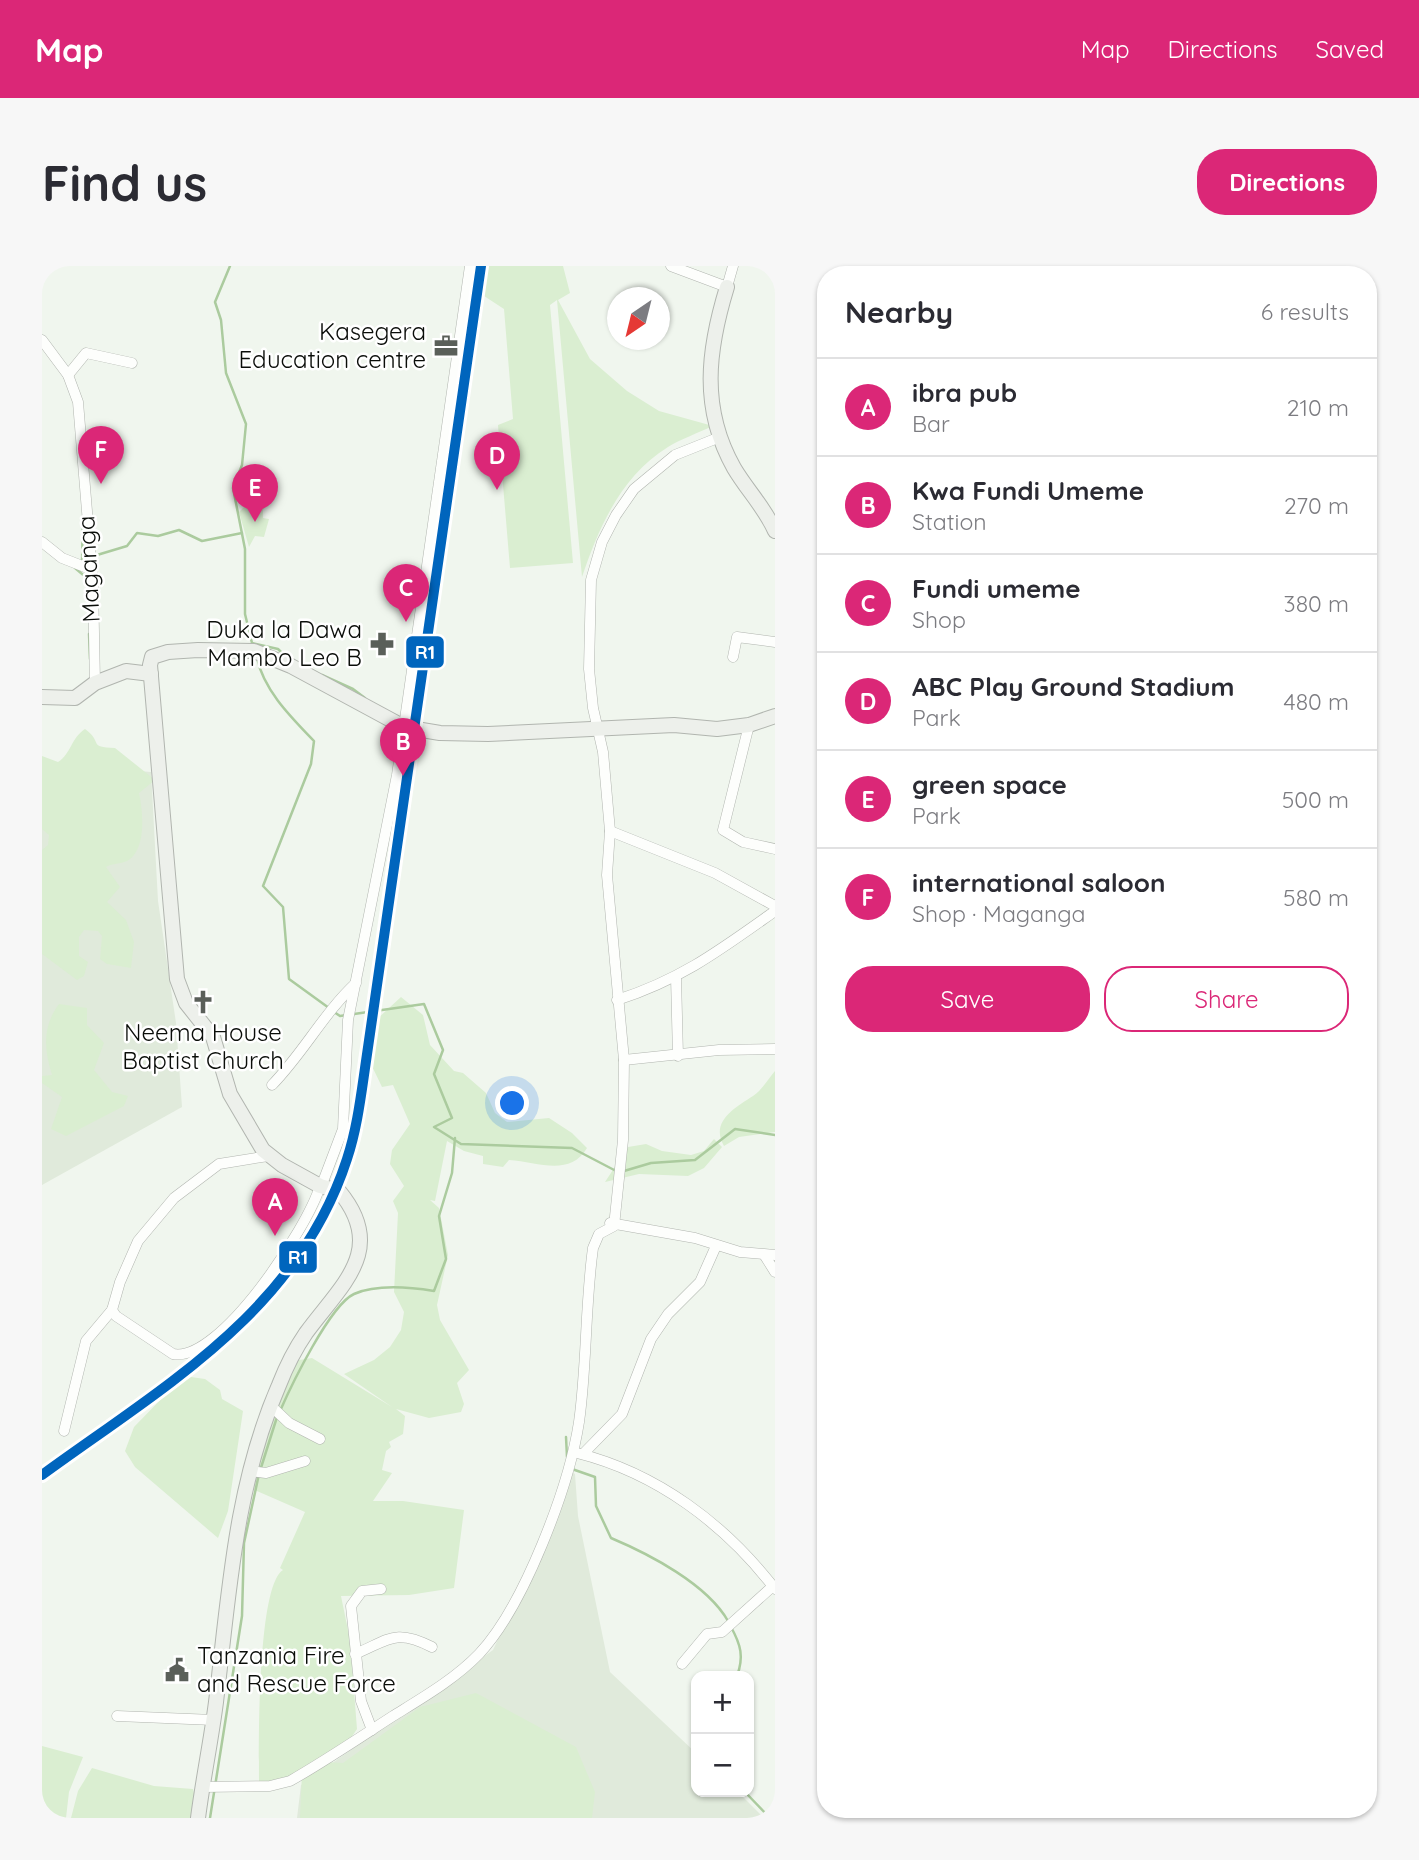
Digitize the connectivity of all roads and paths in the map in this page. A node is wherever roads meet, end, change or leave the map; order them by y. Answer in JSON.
{"nodes":[{"id":1,"x":470,"y":266,"type":"edge"},
{"id":2,"x":671,"y":266,"type":"edge"},
{"id":3,"x":733,"y":266,"type":"edge"},
{"id":4,"x":727,"y":286,"type":"junction"},
{"id":5,"x":42,"y":340,"type":"edge"},
{"id":6,"x":132,"y":363,"type":"dead end"},
{"id":7,"x":68,"y":375,"type":"junction"},
{"id":8,"x":720,"y":437,"type":"junction"},
{"id":9,"x":774,"y":527,"type":"edge"},
{"id":10,"x":42,"y":542,"type":"edge"},
{"id":11,"x":90,"y":569,"type":"junction"},
{"id":12,"x":775,"y":642,"type":"edge"},
{"id":13,"x":733,"y":657,"type":"dead end"},
{"id":14,"x":151,"y":674,"type":"junction"},
{"id":15,"x":95,"y":683,"type":"junction"},
{"id":16,"x":42,"y":697,"type":"edge"},
{"id":17,"x":775,"y":716,"type":"edge"},
{"id":18,"x":749,"y":725,"type":"junction"},
{"id":19,"x":404,"y":727,"type":"junction"},
{"id":20,"x":598,"y":727,"type":"junction"},
{"id":21,"x":610,"y":831,"type":"junction"},
{"id":22,"x":775,"y":849,"type":"edge"},
{"id":23,"x":775,"y":908,"type":"edge"},
{"id":24,"x":676,"y":977,"type":"junction"},
{"id":25,"x":356,"y":982,"type":"junction"},
{"id":26,"x":617,"y":1000,"type":"junction"},
{"id":27,"x":775,"y":1049,"type":"edge"},
{"id":28,"x":678,"y":1056,"type":"junction"},
{"id":29,"x":624,"y":1060,"type":"junction"},
{"id":30,"x":272,"y":1085,"type":"dead end"},
{"id":31,"x":268,"y":1156,"type":"junction"},
{"id":32,"x":321,"y":1186,"type":"junction"},
{"id":33,"x":612,"y":1224,"type":"junction"},
{"id":34,"x":716,"y":1246,"type":"junction"},
{"id":35,"x":770,"y":1256,"type":"edge"},
{"id":36,"x":775,"y":1272,"type":"edge"},
{"id":37,"x":111,"y":1310,"type":"junction"},
{"id":38,"x":271,"y":1406,"type":"junction"},
{"id":39,"x":64,"y":1431,"type":"dead end"},
{"id":40,"x":320,"y":1439,"type":"dead end"},
{"id":41,"x":578,"y":1453,"type":"junction"},
{"id":42,"x":304,"y":1461,"type":"dead end"},
{"id":43,"x":249,"y":1471,"type":"junction"},
{"id":44,"x":774,"y":1588,"type":"edge"},
{"id":45,"x":381,"y":1589,"type":"dead end"},
{"id":46,"x":432,"y":1647,"type":"dead end"},
{"id":47,"x":355,"y":1654,"type":"junction"},
{"id":48,"x":682,"y":1664,"type":"dead end"},
{"id":49,"x":117,"y":1716,"type":"dead end"},
{"id":50,"x":214,"y":1720,"type":"junction"},
{"id":51,"x":372,"y":1730,"type":"junction"},
{"id":52,"x":204,"y":1787,"type":"junction"},
{"id":53,"x":198,"y":1818,"type":"edge"}],
"edges":[{"from":1,"to":19,"type":"street"},
{"from":2,"to":4,"type":"street"},
{"from":3,"to":4,"type":"street"},
{"from":4,"to":8,"type":"street"},
{"from":5,"to":7,"type":"street","name":"Maganga"},
{"from":6,"to":7,"type":"street"},
{"from":7,"to":11,"type":"street","name":"Maganga"},
{"from":8,"to":9,"type":"street"},
{"from":8,"to":20,"type":"street"},
{"from":10,"to":11,"type":"street"},
{"from":11,"to":15,"type":"street","name":"Maganga"},
{"from":12,"to":13,"type":"street"},
{"from":14,"to":15,"type":"street"},
{"from":14,"to":19,"type":"street"},
{"from":14,"to":31,"type":"street"},
{"from":15,"to":16,"type":"street"},
{"from":17,"to":18,"type":"street"},
{"from":18,"to":20,"type":"street"},
{"from":18,"to":22,"type":"street"},
{"from":19,"to":20,"type":"street"},
{"from":19,"to":25,"type":"street"},
{"from":20,"to":21,"type":"street"},
{"from":21,"to":23,"type":"street"},
{"from":21,"to":26,"type":"street"},
{"from":23,"to":24,"type":"street"},
{"from":24,"to":26,"type":"street"},
{"from":24,"to":28,"type":"street"},
{"from":25,"to":30,"type":"street"},
{"from":25,"to":32,"type":"street"},
{"from":26,"to":29,"type":"street"},
{"from":27,"to":28,"type":"street"},
{"from":28,"to":29,"type":"street"},
{"from":29,"to":33,"type":"street"},
{"from":31,"to":32,"type":"street"},
{"from":31,"to":37,"type":"street"},
{"from":32,"to":37,"type":"street"},
{"from":32,"to":38,"type":"street"},
{"from":33,"to":34,"type":"street"},
{"from":33,"to":41,"type":"street"},
{"from":34,"to":35,"type":"street"},
{"from":34,"to":41,"type":"street"},
{"from":35,"to":36,"type":"street"},
{"from":37,"to":39,"type":"street"},
{"from":38,"to":40,"type":"street"},
{"from":38,"to":43,"type":"street"},
{"from":41,"to":44,"type":"street"},
{"from":41,"to":51,"type":"street"},
{"from":42,"to":43,"type":"street"},
{"from":43,"to":50,"type":"street"},
{"from":44,"to":48,"type":"street"},
{"from":45,"to":47,"type":"street"},
{"from":46,"to":47,"type":"street"},
{"from":47,"to":51,"type":"street"},
{"from":49,"to":50,"type":"street"},
{"from":50,"to":52,"type":"street"},
{"from":51,"to":52,"type":"street"},
{"from":52,"to":53,"type":"street"}]}
